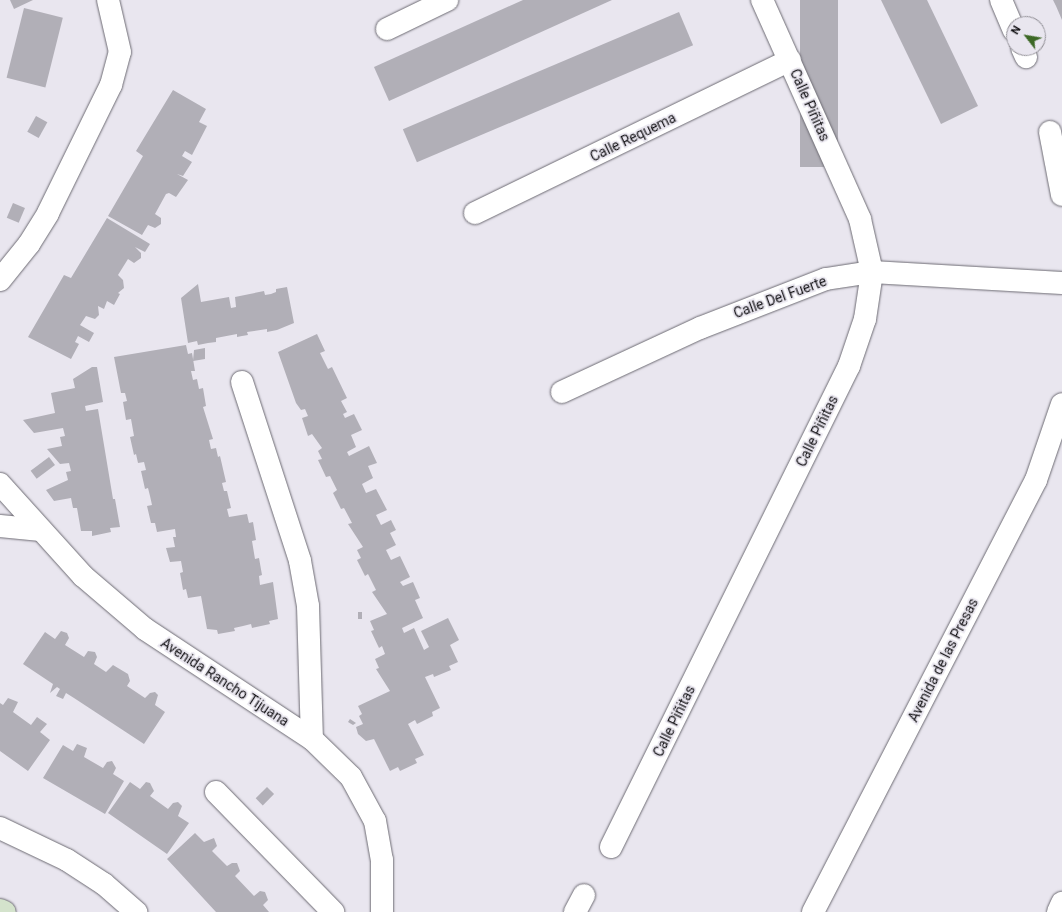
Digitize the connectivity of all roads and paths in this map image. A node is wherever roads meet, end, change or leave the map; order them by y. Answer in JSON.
{"nodes":[{"id":1,"x":108,"y":0,"type":"edge"},
{"id":2,"x":447,"y":0,"type":"edge"},
{"id":3,"x":762,"y":0,"type":"edge"},
{"id":4,"x":1000,"y":0,"type":"edge"},
{"id":5,"x":1007,"y":16,"type":"edge"},
{"id":6,"x":387,"y":29,"type":"dead end"},
{"id":7,"x":790,"y":60,"type":"junction"},
{"id":8,"x":1050,"y":132,"type":"dead end"},
{"id":9,"x":1062,"y":194,"type":"edge"},
{"id":10,"x":475,"y":213,"type":"dead end"},
{"id":11,"x":872,"y":272,"type":"junction"},
{"id":12,"x":0,"y":280,"type":"edge"},
{"id":13,"x":1062,"y":283,"type":"edge"},
{"id":14,"x":242,"y":382,"type":"dead end"},
{"id":15,"x":562,"y":392,"type":"dead end"},
{"id":16,"x":1062,"y":404,"type":"edge"},
{"id":17,"x":0,"y":484,"type":"edge"},
{"id":18,"x":0,"y":526,"type":"edge"},
{"id":19,"x":41,"y":530,"type":"junction"},
{"id":20,"x":312,"y":739,"type":"junction"},
{"id":21,"x":216,"y":792,"type":"dead end"},
{"id":22,"x":0,"y":828,"type":"edge"},
{"id":23,"x":611,"y":847,"type":"dead end"},
{"id":24,"x":0,"y":910,"type":"edge"},
{"id":25,"x":4,"y":912,"type":"edge"},
{"id":26,"x":136,"y":912,"type":"edge"},
{"id":27,"x":333,"y":912,"type":"edge"},
{"id":28,"x":382,"y":912,"type":"edge"},
{"id":29,"x":813,"y":912,"type":"edge"}],
"edges":[{"from":1,"to":12,"type":"street"},
{"from":2,"to":6,"type":"street"},
{"from":3,"to":7,"type":"street","name":"Calle Piñitas"},
{"from":4,"to":5,"type":"street"},
{"from":7,"to":10,"type":"street","name":"Calle Requema"},
{"from":7,"to":11,"type":"street","name":"Calle Piñitas"},
{"from":8,"to":9,"type":"street"},
{"from":11,"to":13,"type":"street","name":"Calle Del Fuerte"},
{"from":11,"to":15,"type":"street","name":"Calle Del Fuerte"},
{"from":11,"to":23,"type":"street","name":"Calle Piñitas"},
{"from":14,"to":20,"type":"street"},
{"from":16,"to":29,"type":"street","name":"Avenida de las Presas"},
{"from":17,"to":19,"type":"street","name":"Avenida Rancho Tijuana"},
{"from":18,"to":19,"type":"street"},
{"from":19,"to":20,"type":"street","name":"Avenida Rancho Tijuana"},
{"from":20,"to":28,"type":"street","name":"Avenida Rancho Tijuana"},
{"from":21,"to":27,"type":"street"},
{"from":22,"to":26,"type":"street"},
{"from":24,"to":25,"type":"main road"}]}
